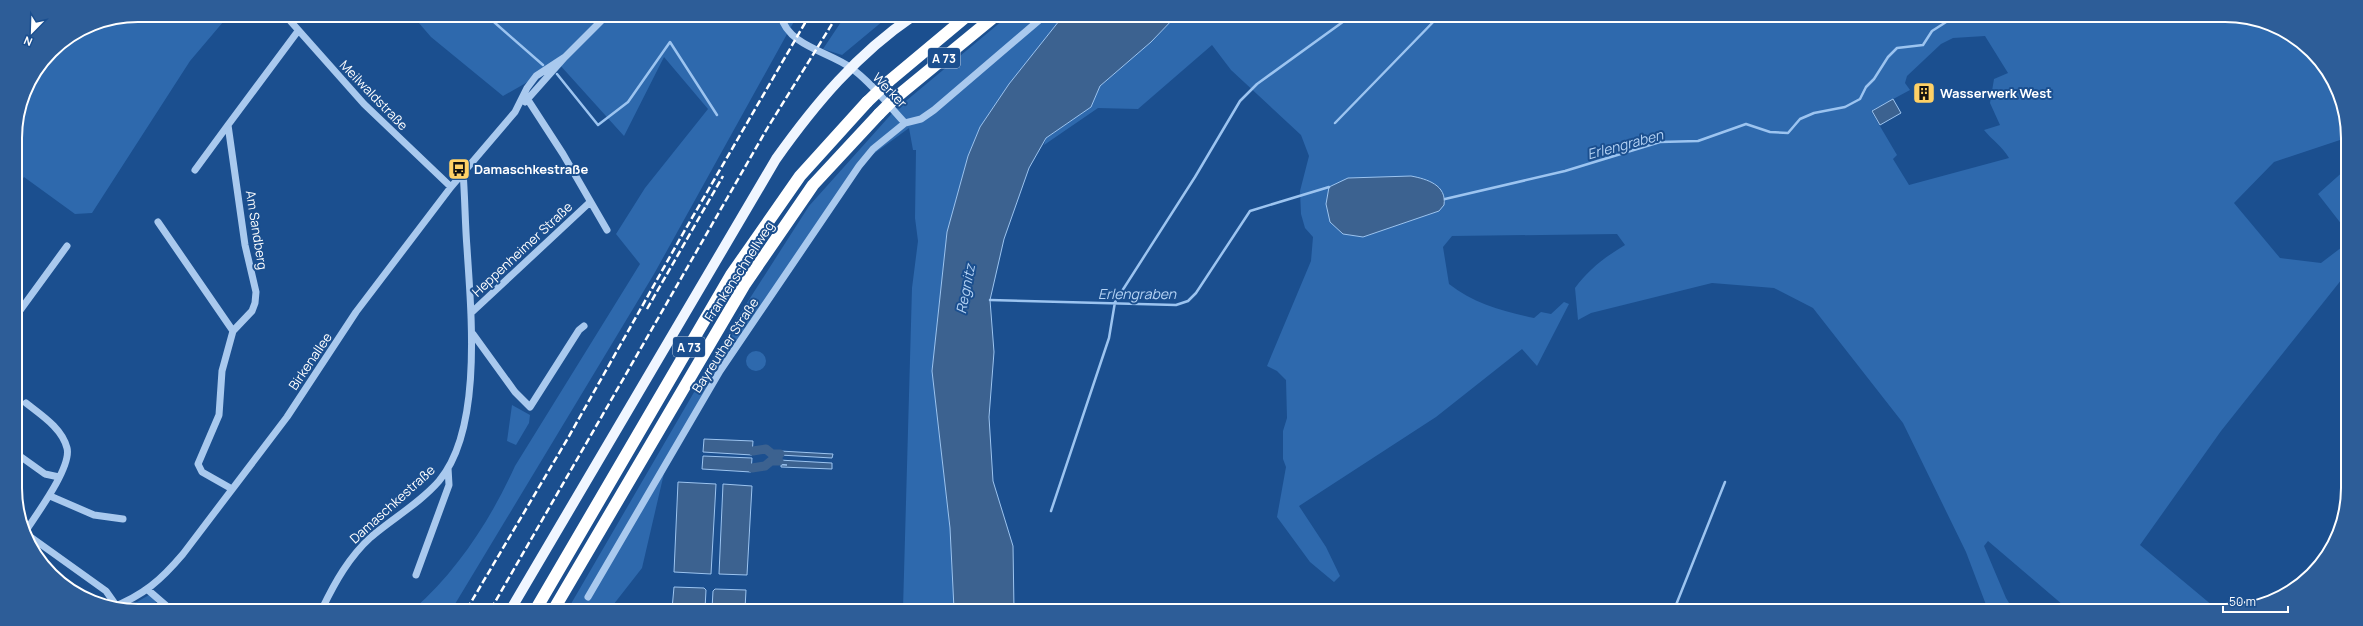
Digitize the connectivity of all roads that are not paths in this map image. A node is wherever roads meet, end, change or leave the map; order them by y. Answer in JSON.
{"nodes":[{"id":1,"x":291,"y":22,"type":"edge"},
{"id":2,"x":600,"y":22,"type":"edge"},
{"id":3,"x":784,"y":22,"type":"edge"},
{"id":4,"x":905,"y":22,"type":"edge"},
{"id":5,"x":960,"y":22,"type":"edge"},
{"id":6,"x":988,"y":22,"type":"edge"},
{"id":7,"x":1037,"y":22,"type":"edge"},
{"id":8,"x":298,"y":31,"type":"junction"},
{"id":9,"x":565,"y":57,"type":"junction"},
{"id":10,"x":851,"y":67,"type":"junction"},
{"id":11,"x":528,"y":100,"type":"junction"},
{"id":12,"x":515,"y":112,"type":"junction"},
{"id":13,"x":905,"y":123,"type":"junction"},
{"id":14,"x":228,"y":125,"type":"junction"},
{"id":15,"x":195,"y":170,"type":"dead end"},
{"id":16,"x":463,"y":172,"type":"junction"},
{"id":17,"x":451,"y":187,"type":"junction"},
{"id":18,"x":589,"y":203,"type":"junction"},
{"id":19,"x":158,"y":222,"type":"dead end"},
{"id":20,"x":607,"y":230,"type":"dead end"},
{"id":21,"x":67,"y":246,"type":"dead end"},
{"id":22,"x":22,"y":308,"type":"edge"},
{"id":23,"x":471,"y":313,"type":"junction"},
{"id":24,"x":584,"y":326,"type":"dead end"},
{"id":25,"x":233,"y":331,"type":"junction"},
{"id":26,"x":473,"y":333,"type":"junction"},
{"id":27,"x":26,"y":403,"type":"dead end"},
{"id":28,"x":22,"y":458,"type":"edge"},
{"id":29,"x":448,"y":468,"type":"junction"},
{"id":30,"x":59,"y":477,"type":"junction"},
{"id":31,"x":232,"y":489,"type":"junction"},
{"id":32,"x":50,"y":496,"type":"junction"},
{"id":33,"x":123,"y":519,"type":"dead end"},
{"id":34,"x":29,"y":526,"type":"edge"},
{"id":35,"x":35,"y":539,"type":"edge"},
{"id":36,"x":416,"y":575,"type":"dead end"},
{"id":37,"x":148,"y":590,"type":"junction"},
{"id":38,"x":588,"y":597,"type":"dead end"},
{"id":39,"x":111,"y":601,"type":"edge"},
{"id":40,"x":124,"y":603,"type":"edge"},
{"id":41,"x":164,"y":604,"type":"edge"},
{"id":42,"x":324,"y":604,"type":"edge"},
{"id":43,"x":514,"y":604,"type":"edge"},
{"id":44,"x":539,"y":604,"type":"edge"},
{"id":45,"x":557,"y":604,"type":"edge"}],
"edges":[{"from":1,"to":8,"type":"street","name":"Meilwaldstraße"},
{"from":2,"to":9,"type":"street"},
{"from":3,"to":10,"type":"street","name":"Werker"},
{"from":4,"to":10,"type":"main road"},
{"from":5,"to":44,"type":"highway","name":"Frankenschnellweg","number":"A 73","bridge":true},
{"from":6,"to":45,"type":"highway","name":"Frankenschnellweg","number":"A 73","bridge":true},
{"from":7,"to":13,"type":"street","name":"Werker"},
{"from":8,"to":14,"type":"street"},
{"from":8,"to":17,"type":"street","name":"Meilwaldstraße"},
{"from":9,"to":11,"type":"street","name":"Birkenallee"},
{"from":9,"to":12,"type":"street","name":"Birkenallee"},
{"from":10,"to":13,"type":"street","name":"Werker"},
{"from":10,"to":43,"type":"main road"},
{"from":11,"to":12,"type":"street","name":"Birkenallee"},
{"from":11,"to":18,"type":"street","name":"Heppenheimer Straße"},
{"from":12,"to":16,"type":"street","name":"Birkenallee"},
{"from":13,"to":38,"type":"street","name":"Bayreuther Straße"},
{"from":14,"to":15,"type":"street"},
{"from":14,"to":25,"type":"street","name":"Am Sandberg"},
{"from":16,"to":17,"type":"street","name":"Birkenallee"},
{"from":16,"to":23,"type":"street","name":"Damaschkestraße"},
{"from":17,"to":31,"type":"street","name":"Birkenallee"},
{"from":18,"to":20,"type":"street","name":"Heppenheimer Straße"},
{"from":18,"to":23,"type":"street","name":"Heppenheimer Straße"},
{"from":19,"to":25,"type":"street"},
{"from":21,"to":22,"type":"street"},
{"from":23,"to":26,"type":"street","name":"Damaschkestraße"},
{"from":24,"to":26,"type":"street"},
{"from":25,"to":31,"type":"street","name":"Am Sandberg"},
{"from":26,"to":29,"type":"street","name":"Damaschkestraße"},
{"from":27,"to":30,"type":"street"},
{"from":28,"to":30,"type":"street"},
{"from":29,"to":36,"type":"street"},
{"from":29,"to":42,"type":"street","name":"Damaschkestraße"},
{"from":30,"to":32,"type":"street"},
{"from":31,"to":37,"type":"street","name":"Birkenallee"},
{"from":32,"to":33,"type":"street"},
{"from":32,"to":34,"type":"street"},
{"from":35,"to":39,"type":"street"},
{"from":37,"to":40,"type":"street","name":"Birkenallee"},
{"from":37,"to":41,"type":"street"}]}
